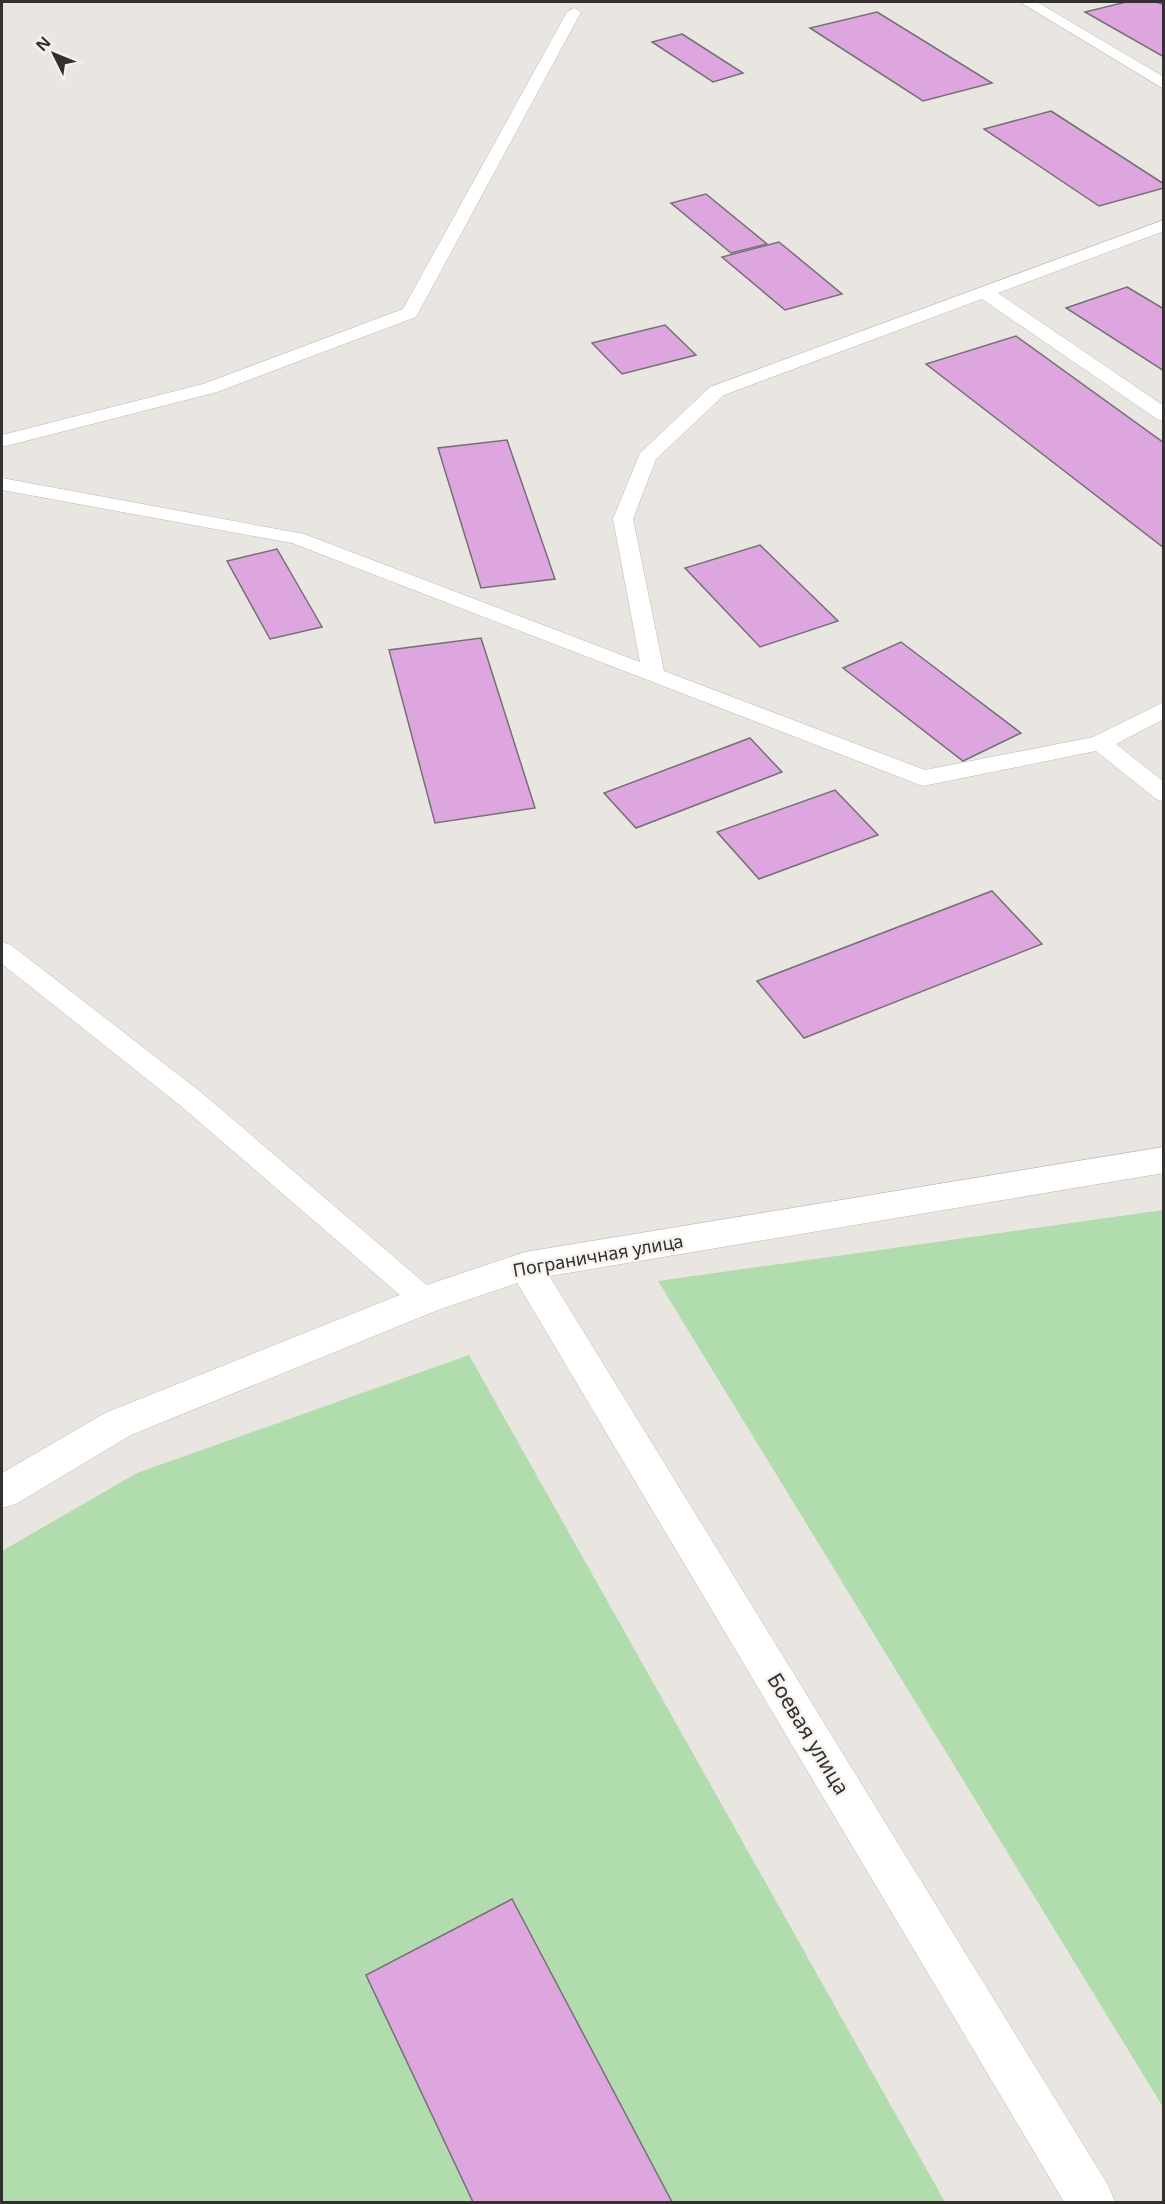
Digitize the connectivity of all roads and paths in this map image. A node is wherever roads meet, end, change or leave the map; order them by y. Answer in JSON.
{"nodes":[{"id":1,"x":1027,"y":2,"type":"edge"},
{"id":2,"x":574,"y":12,"type":"dead end"},
{"id":3,"x":1164,"y":84,"type":"edge"},
{"id":4,"x":1164,"y":225,"type":"edge"},
{"id":5,"x":984,"y":292,"type":"junction"},
{"id":6,"x":1164,"y":415,"type":"edge"},
{"id":7,"x":2,"y":441,"type":"edge"},
{"id":8,"x":2,"y":484,"type":"edge"},
{"id":9,"x":654,"y":675,"type":"junction"},
{"id":10,"x":1164,"y":710,"type":"edge"},
{"id":11,"x":1100,"y":743,"type":"junction"},
{"id":12,"x":1164,"y":794,"type":"edge"},
{"id":13,"x":2,"y":951,"type":"edge"},
{"id":14,"x":1164,"y":1160,"type":"edge"},
{"id":15,"x":525,"y":1266,"type":"junction"},
{"id":16,"x":425,"y":1300,"type":"junction"},
{"id":17,"x":2,"y":1492,"type":"edge"},
{"id":18,"x":1090,"y":2202,"type":"edge"}],
"edges":[{"from":1,"to":3,"type":"lane"},
{"from":2,"to":7,"type":"lane"},
{"from":4,"to":5,"type":"lane"},
{"from":5,"to":6,"type":"lane"},
{"from":5,"to":9,"type":"lane"},
{"from":8,"to":9,"type":"lane"},
{"from":9,"to":11,"type":"lane"},
{"from":10,"to":11,"type":"lane"},
{"from":11,"to":12,"type":"lane"},
{"from":13,"to":16,"type":"lane"},
{"from":14,"to":15,"type":"street","name":"Пограничная улица"},
{"from":15,"to":16,"type":"street","name":"Пограничная улица"},
{"from":15,"to":18,"type":"street","name":"Боевая улица"},
{"from":16,"to":17,"type":"street","name":"Пограничная улица"}]}
